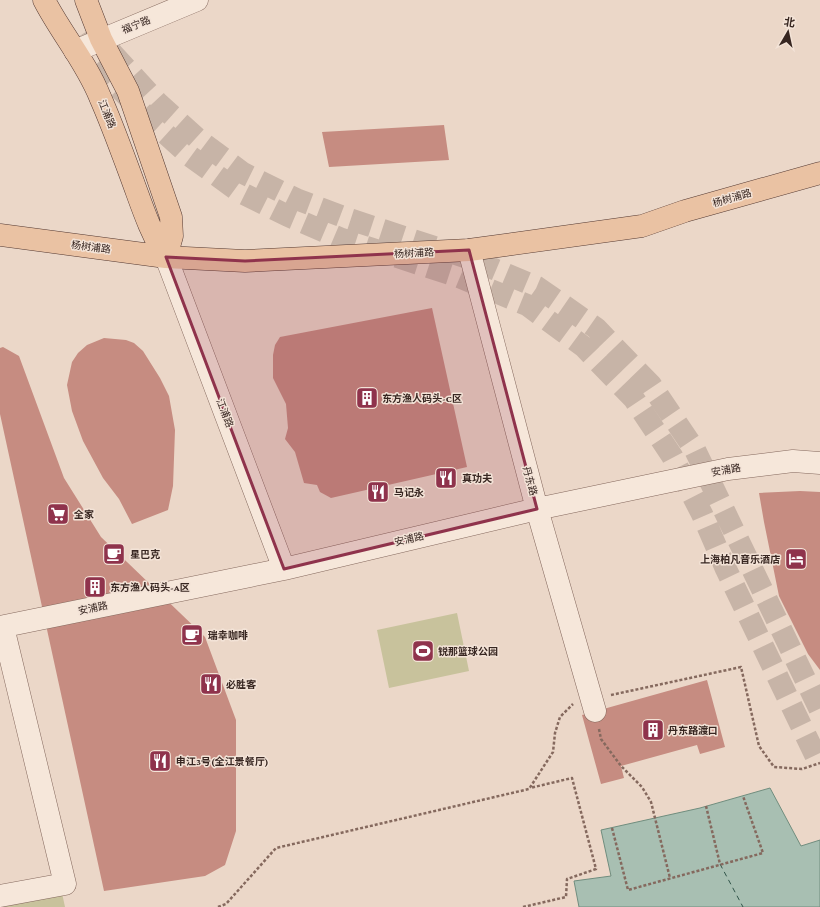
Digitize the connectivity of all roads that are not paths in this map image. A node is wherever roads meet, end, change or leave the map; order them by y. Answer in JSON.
{"nodes":[{"id":1,"x":44,"y":0,"type":"edge"},
{"id":2,"x":86,"y":0,"type":"edge"},
{"id":3,"x":197,"y":0,"type":"edge"},
{"id":4,"x":102,"y":39,"type":"junction"},
{"id":5,"x":75,"y":51,"type":"junction"},
{"id":6,"x":820,"y":173,"type":"edge"},
{"id":7,"x":0,"y":235,"type":"edge"},
{"id":8,"x":469,"y":250,"type":"junction"},
{"id":9,"x":166,"y":257,"type":"junction"},
{"id":10,"x":820,"y":463,"type":"edge"},
{"id":11,"x":537,"y":509,"type":"junction"},
{"id":12,"x":284,"y":569,"type":"junction"},
{"id":13,"x":2,"y":627,"type":"edge"},
{"id":14,"x":594,"y":705,"type":"road end"},
{"id":15,"x":0,"y":896,"type":"edge"}],
"edges":[{"from":1,"to":5,"type":"main road","name":"江浦路"},
{"from":2,"to":4,"type":"main road"},
{"from":3,"to":4,"type":"street","name":"福宁路"},
{"from":4,"to":5,"type":"street","name":"福宁路"},
{"from":4,"to":9,"type":"main road"},
{"from":5,"to":9,"type":"main road","name":"江浦路"},
{"from":6,"to":8,"type":"main road","name":"杨树浦路"},
{"from":7,"to":9,"type":"main road","name":"杨树浦路"},
{"from":8,"to":9,"type":"main road","name":"杨树浦路"},
{"from":8,"to":11,"type":"street","name":"丹东路"},
{"from":9,"to":12,"type":"street","name":"江浦路"},
{"from":10,"to":11,"type":"street","name":"安浦路"},
{"from":11,"to":12,"type":"street","name":"安浦路"},
{"from":11,"to":14,"type":"street","name":"丹东路"},
{"from":12,"to":13,"type":"street","name":"安浦路"},
{"from":13,"to":15,"type":"street"}]}
